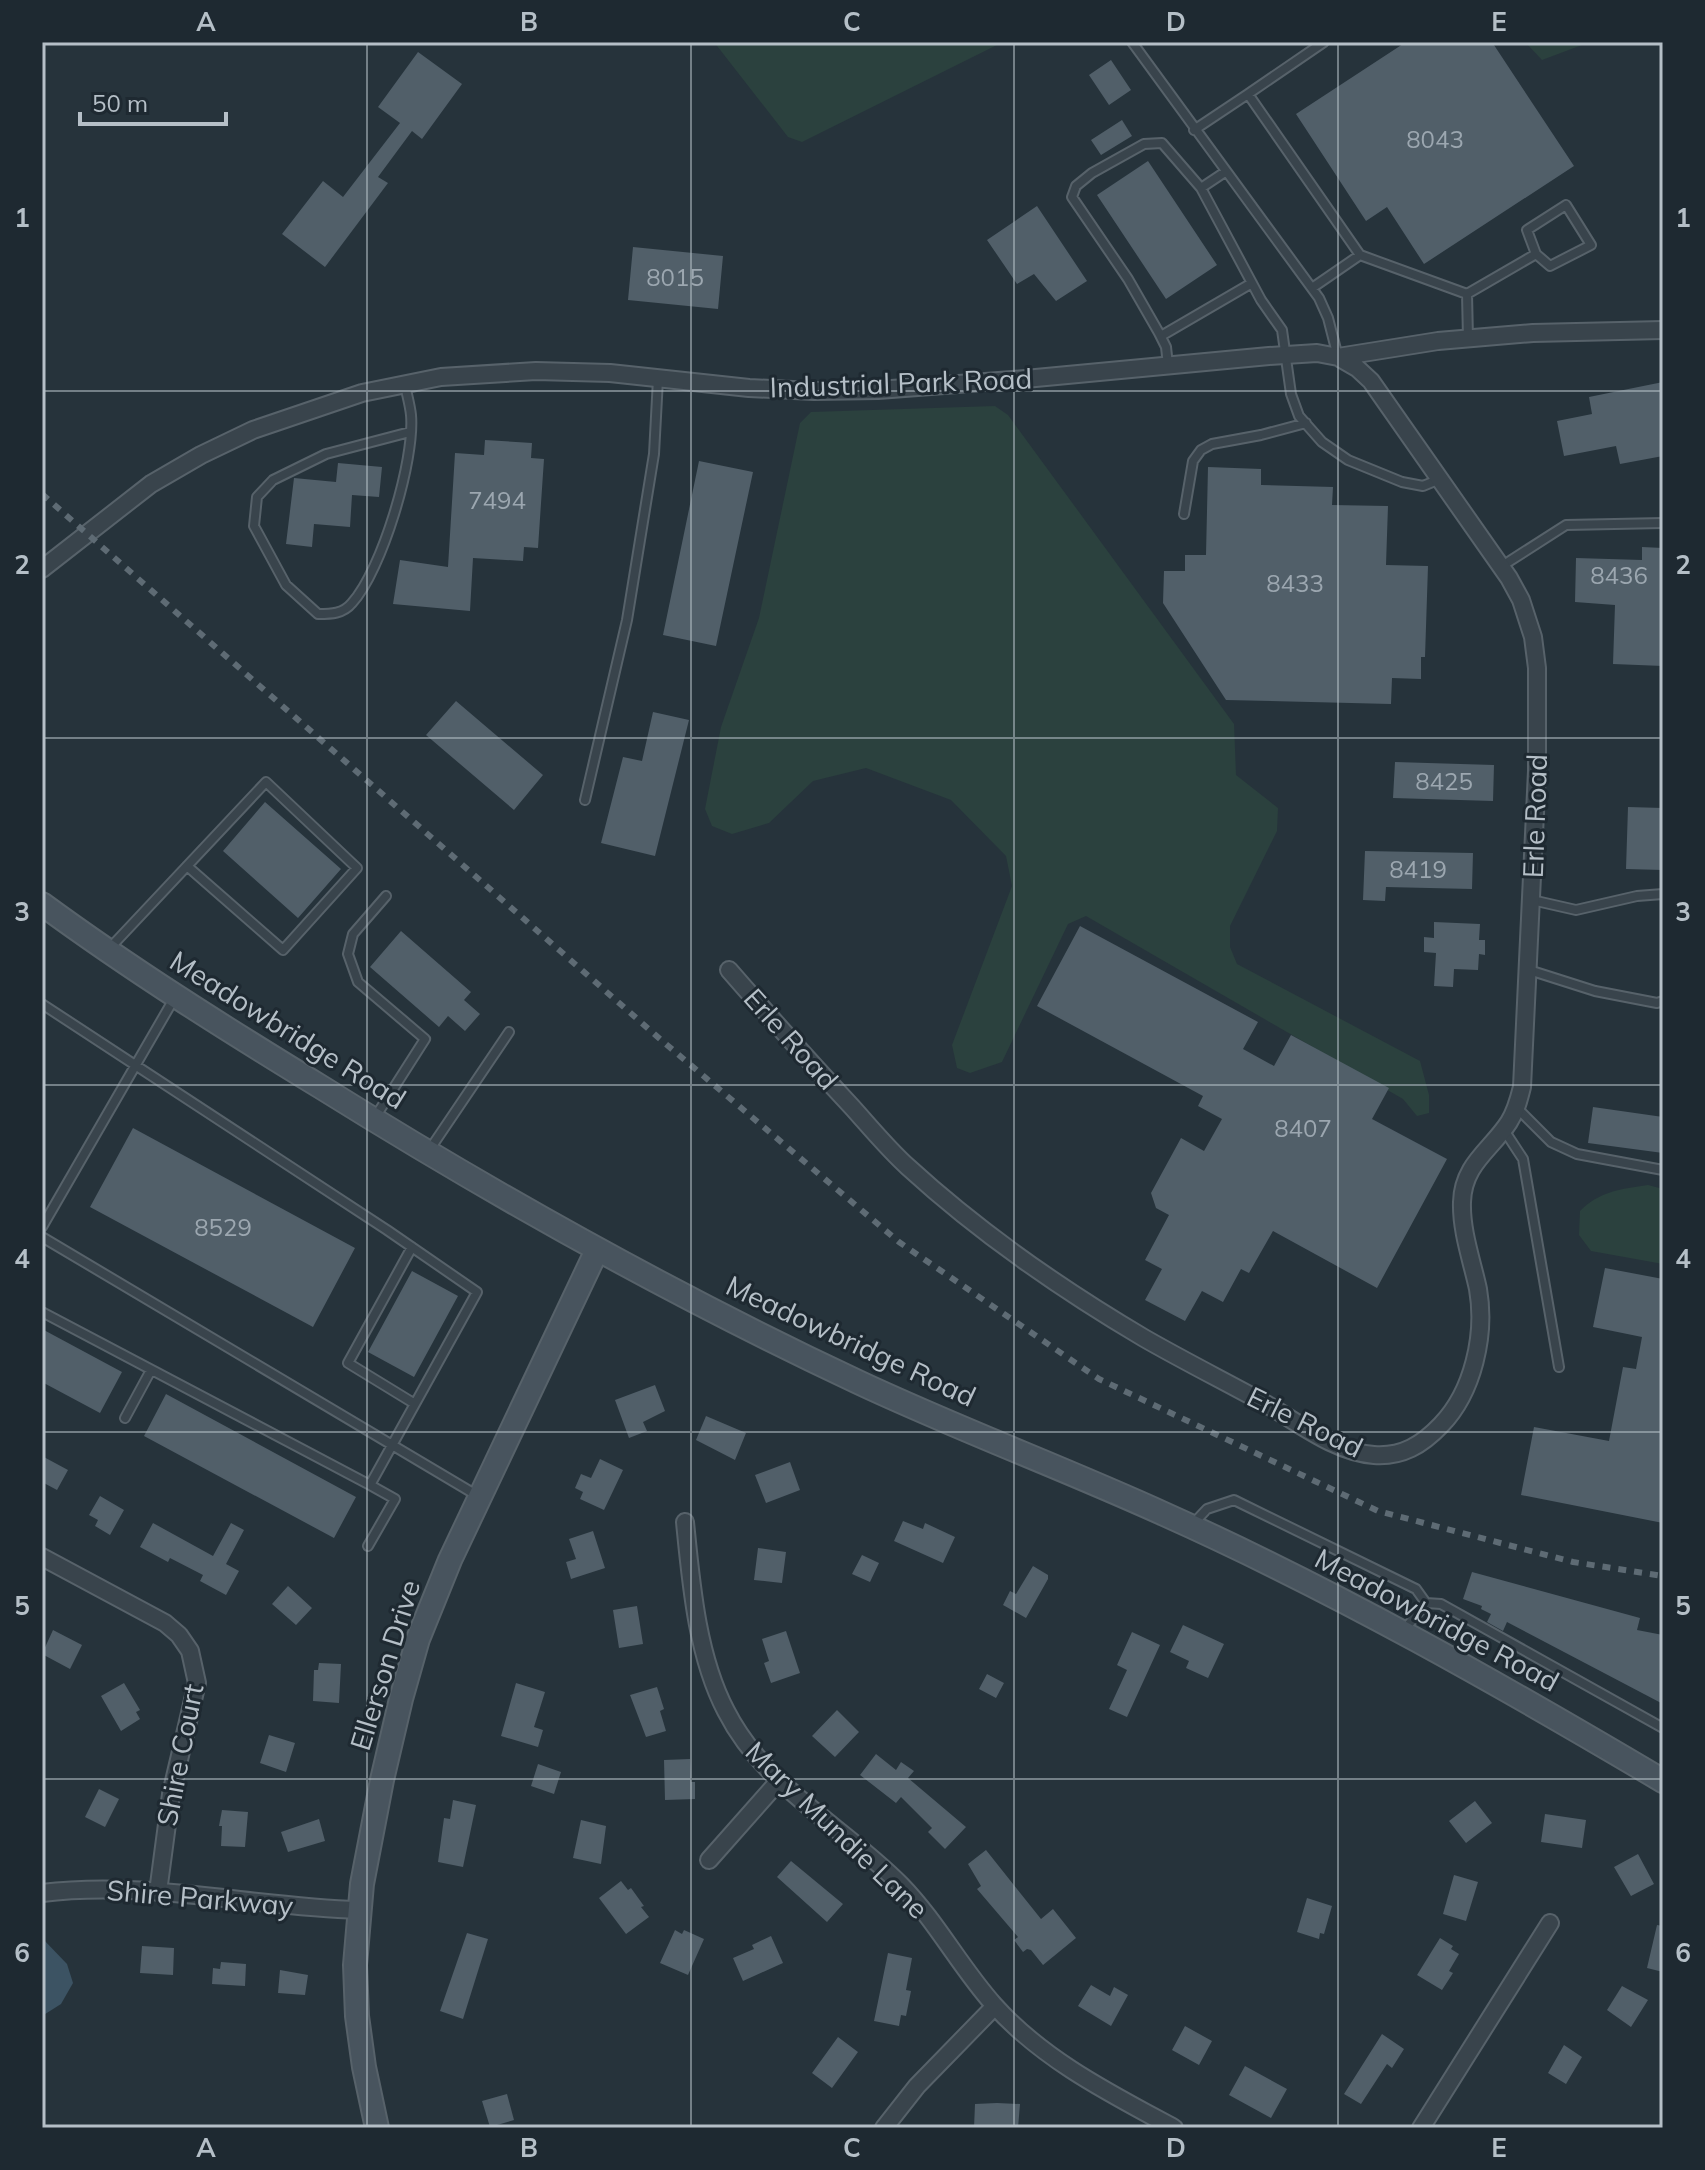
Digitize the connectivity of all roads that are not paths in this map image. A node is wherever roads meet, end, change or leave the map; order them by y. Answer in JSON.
{"nodes":[{"id":1,"x":1132,"y":42,"type":"edge"},
{"id":2,"x":1324,"y":42,"type":"edge"},
{"id":3,"x":1248,"y":94,"type":"junction"},
{"id":4,"x":1194,"y":130,"type":"junction"},
{"id":5,"x":1225,"y":172,"type":"junction"},
{"id":6,"x":1201,"y":188,"type":"junction"},
{"id":7,"x":1536,"y":254,"type":"junction"},
{"id":8,"x":1360,"y":255,"type":"junction"},
{"id":9,"x":1252,"y":283,"type":"junction"},
{"id":10,"x":1312,"y":288,"type":"junction"},
{"id":11,"x":1467,"y":294,"type":"junction"},
{"id":12,"x":1663,"y":330,"type":"edge"},
{"id":13,"x":1161,"y":336,"type":"junction"},
{"id":14,"x":1468,"y":338,"type":"junction"},
{"id":15,"x":1285,"y":355,"type":"junction"},
{"id":16,"x":1338,"y":357,"type":"junction"},
{"id":17,"x":1168,"y":365,"type":"junction"},
{"id":18,"x":658,"y":379,"type":"junction"},
{"id":19,"x":405,"y":384,"type":"junction"},
{"id":20,"x":1306,"y":423,"type":"junction"},
{"id":21,"x":410,"y":432,"type":"junction"},
{"id":22,"x":1441,"y":478,"type":"junction"},
{"id":23,"x":1184,"y":514,"type":"dead end"},
{"id":24,"x":1663,"y":523,"type":"edge"},
{"id":25,"x":1502,"y":566,"type":"junction"},
{"id":26,"x":42,"y":569,"type":"edge"},
{"id":27,"x":585,"y":800,"type":"dead end"},
{"id":28,"x":187,"y":866,"type":"junction"},
{"id":29,"x":1663,"y":894,"type":"edge"},
{"id":30,"x":386,"y":896,"type":"dead end"},
{"id":31,"x":1532,"y":900,"type":"junction"},
{"id":32,"x":42,"y":904,"type":"edge"},
{"id":33,"x":107,"y":950,"type":"junction"},
{"id":34,"x":729,"y":970,"type":"dead end"},
{"id":35,"x":1529,"y":970,"type":"junction"},
{"id":36,"x":176,"y":997,"type":"junction"},
{"id":37,"x":1663,"y":1001,"type":"edge"},
{"id":38,"x":42,"y":1004,"type":"edge"},
{"id":39,"x":509,"y":1032,"type":"dead end"},
{"id":40,"x":135,"y":1066,"type":"junction"},
{"id":41,"x":1517,"y":1107,"type":"junction"},
{"id":42,"x":374,"y":1120,"type":"junction"},
{"id":43,"x":1503,"y":1129,"type":"junction"},
{"id":44,"x":428,"y":1152,"type":"junction"},
{"id":45,"x":1663,"y":1170,"type":"edge"},
{"id":46,"x":42,"y":1227,"type":"edge"},
{"id":47,"x":42,"y":1237,"type":"edge"},
{"id":48,"x":412,"y":1247,"type":"junction"},
{"id":49,"x":597,"y":1250,"type":"junction"},
{"id":50,"x":42,"y":1312,"type":"edge"},
{"id":51,"x":1559,"y":1367,"type":"dead end"},
{"id":52,"x":151,"y":1370,"type":"junction"},
{"id":53,"x":415,"y":1404,"type":"junction"},
{"id":54,"x":125,"y":1418,"type":"dead end"},
{"id":55,"x":392,"y":1445,"type":"junction"},
{"id":56,"x":370,"y":1485,"type":"junction"},
{"id":57,"x":480,"y":1497,"type":"junction"},
{"id":58,"x":685,"y":1522,"type":"dead end"},
{"id":59,"x":1191,"y":1527,"type":"junction"},
{"id":60,"x":368,"y":1546,"type":"dead end"},
{"id":61,"x":42,"y":1557,"type":"edge"},
{"id":62,"x":1426,"y":1603,"type":"junction"},
{"id":63,"x":1402,"y":1633,"type":"junction"},
{"id":64,"x":1663,"y":1728,"type":"edge"},
{"id":65,"x":1663,"y":1781,"type":"edge"},
{"id":66,"x":778,"y":1782,"type":"junction"},
{"id":67,"x":709,"y":1860,"type":"dead end"},
{"id":68,"x":158,"y":1892,"type":"junction"},
{"id":69,"x":42,"y":1893,"type":"edge"},
{"id":70,"x":358,"y":1910,"type":"junction"},
{"id":71,"x":1550,"y":1923,"type":"dead end"},
{"id":72,"x":995,"y":2006,"type":"junction"},
{"id":73,"x":377,"y":2128,"type":"edge"},
{"id":74,"x":884,"y":2128,"type":"edge"},
{"id":75,"x":1174,"y":2128,"type":"edge"},
{"id":76,"x":1421,"y":2128,"type":"edge"}],
"edges":[{"from":1,"to":4,"type":"lane"},
{"from":2,"to":3,"type":"lane"},
{"from":3,"to":4,"type":"lane"},
{"from":3,"to":8,"type":"lane"},
{"from":4,"to":5,"type":"lane"},
{"from":5,"to":6,"type":"lane"},
{"from":5,"to":10,"type":"lane"},
{"from":6,"to":9,"type":"lane"},
{"from":6,"to":13,"type":"lane"},
{"from":7,"to":7,"type":"lane"},
{"from":7,"to":11,"type":"lane"},
{"from":8,"to":10,"type":"lane"},
{"from":8,"to":11,"type":"lane"},
{"from":9,"to":13,"type":"lane"},
{"from":9,"to":15,"type":"lane"},
{"from":10,"to":16,"type":"lane"},
{"from":11,"to":14,"type":"lane"},
{"from":12,"to":14,"type":"street","name":"Industrial Park Road"},
{"from":13,"to":17,"type":"lane"},
{"from":14,"to":16,"type":"street","name":"Industrial Park Road"},
{"from":15,"to":16,"type":"street","name":"Industrial Park Road"},
{"from":15,"to":17,"type":"street","name":"Industrial Park Road"},
{"from":15,"to":20,"type":"lane"},
{"from":16,"to":22,"type":"street","name":"Erle Road"},
{"from":17,"to":18,"type":"street","name":"Industrial Park Road"},
{"from":18,"to":19,"type":"street","name":"Industrial Park Road"},
{"from":18,"to":27,"type":"lane"},
{"from":19,"to":21,"type":"lane"},
{"from":19,"to":26,"type":"street","name":"Industrial Park Road"},
{"from":20,"to":22,"type":"lane"},
{"from":20,"to":23,"type":"lane"},
{"from":21,"to":21,"type":"lane"},
{"from":22,"to":25,"type":"street","name":"Erle Road"},
{"from":24,"to":25,"type":"lane"},
{"from":25,"to":31,"type":"street","name":"Erle Road"},
{"from":28,"to":28,"type":"lane"},
{"from":28,"to":33,"type":"lane"},
{"from":29,"to":31,"type":"lane"},
{"from":30,"to":42,"type":"lane"},
{"from":31,"to":35,"type":"street","name":"Erle Road"},
{"from":32,"to":33,"type":"main road","name":"Meadowbridge Road"},
{"from":33,"to":36,"type":"main road","name":"Meadowbridge Road"},
{"from":34,"to":43,"type":"street","name":"Erle Road"},
{"from":35,"to":37,"type":"lane"},
{"from":35,"to":41,"type":"street","name":"Erle Road"},
{"from":36,"to":40,"type":"lane"},
{"from":36,"to":42,"type":"main road","name":"Meadowbridge Road"},
{"from":38,"to":40,"type":"lane"},
{"from":39,"to":44,"type":"lane"},
{"from":40,"to":46,"type":"lane"},
{"from":40,"to":48,"type":"lane"},
{"from":41,"to":43,"type":"street","name":"Erle Road"},
{"from":41,"to":45,"type":"lane"},
{"from":42,"to":44,"type":"main road","name":"Meadowbridge Road"},
{"from":43,"to":51,"type":"lane"},
{"from":44,"to":49,"type":"main road","name":"Meadowbridge Road"},
{"from":47,"to":55,"type":"lane"},
{"from":48,"to":53,"type":"lane"},
{"from":48,"to":53,"type":"lane"},
{"from":49,"to":57,"type":"main road","name":"Ellerson Drive"},
{"from":49,"to":59,"type":"main road","name":"Meadowbridge Road"},
{"from":50,"to":52,"type":"lane"},
{"from":52,"to":54,"type":"lane"},
{"from":52,"to":56,"type":"lane"},
{"from":53,"to":55,"type":"lane"},
{"from":55,"to":56,"type":"lane"},
{"from":55,"to":57,"type":"lane"},
{"from":56,"to":60,"type":"lane"},
{"from":57,"to":70,"type":"main road","name":"Ellerson Drive"},
{"from":58,"to":66,"type":"street","name":"Mary Mundie Lane"},
{"from":59,"to":62,"type":"lane"},
{"from":59,"to":63,"type":"main road","name":"Meadowbridge Road"},
{"from":61,"to":68,"type":"street","name":"Shire Court"},
{"from":62,"to":63,"type":"lane"},
{"from":62,"to":64,"type":"lane"},
{"from":63,"to":65,"type":"main road","name":"Meadowbridge Road"},
{"from":66,"to":67,"type":"street"},
{"from":66,"to":72,"type":"street","name":"Mary Mundie Lane"},
{"from":68,"to":69,"type":"street","name":"Shire Parkway"},
{"from":68,"to":70,"type":"street","name":"Shire Parkway"},
{"from":70,"to":73,"type":"main road","name":"Ellerson Drive"},
{"from":71,"to":76,"type":"street"},
{"from":72,"to":74,"type":"street"},
{"from":72,"to":75,"type":"street","name":"Mary Mundie Lane"}]}
